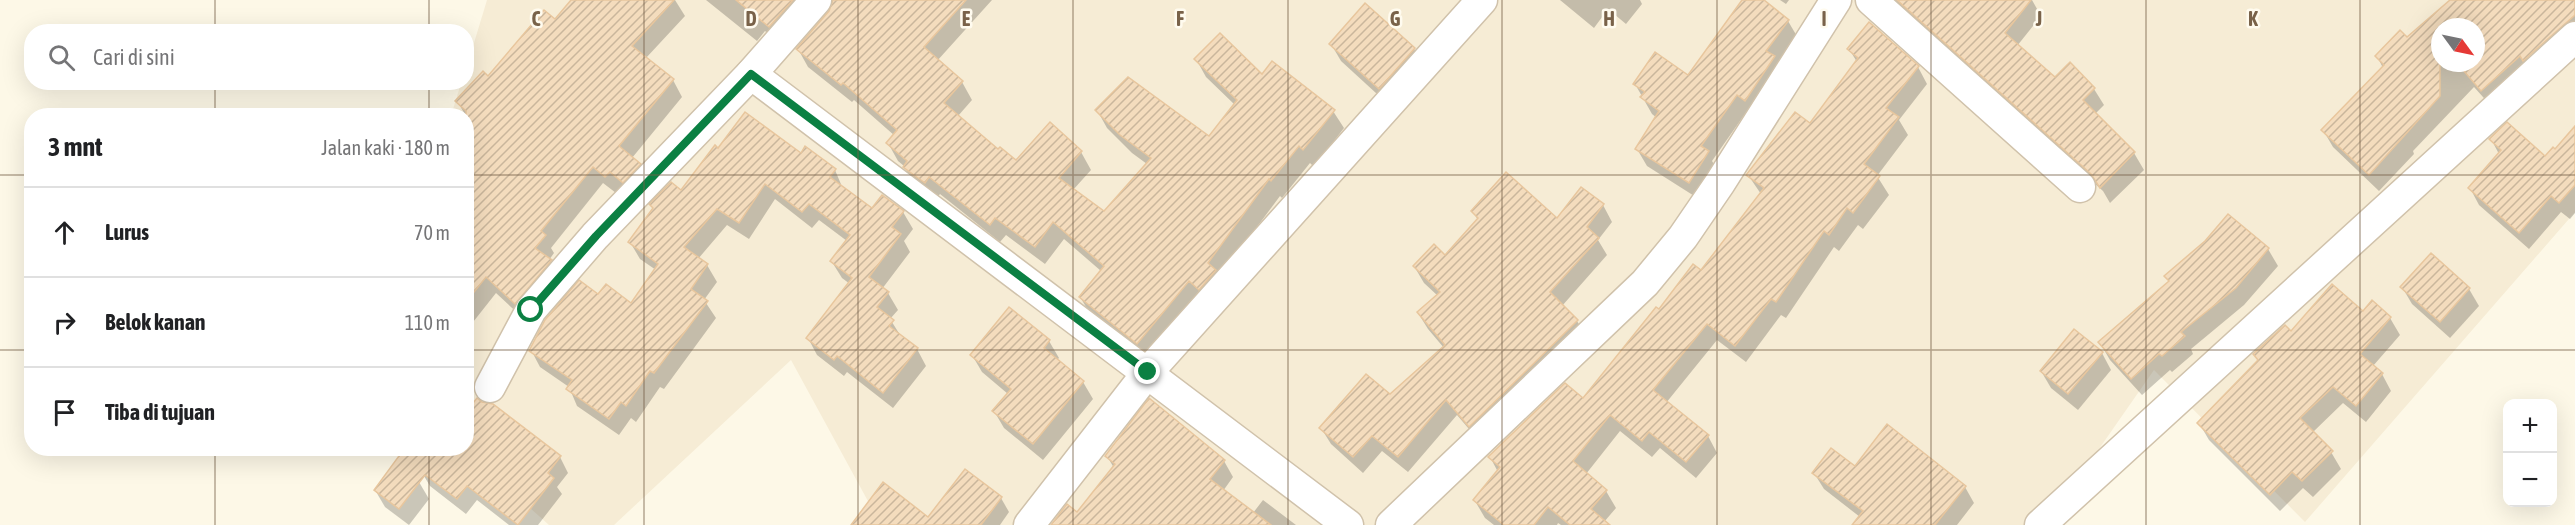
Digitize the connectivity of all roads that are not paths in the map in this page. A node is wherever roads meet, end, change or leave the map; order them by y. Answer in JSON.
{"nodes":[{"id":1,"x":816,"y":0,"type":"edge"},
{"id":2,"x":1482,"y":0,"type":"edge"},
{"id":3,"x":1836,"y":0,"type":"edge"},
{"id":4,"x":1871,"y":0,"type":"edge"},
{"id":5,"x":2575,"y":38,"type":"edge"},
{"id":6,"x":751,"y":74,"type":"junction"},
{"id":7,"x":2080,"y":187,"type":"dead end"},
{"id":8,"x":1148,"y":372,"type":"junction"},
{"id":9,"x":490,"y":387,"type":"dead end"},
{"id":10,"x":1029,"y":525,"type":"edge"},
{"id":11,"x":1348,"y":525,"type":"edge"},
{"id":12,"x":1391,"y":525,"type":"edge"},
{"id":13,"x":2040,"y":525,"type":"edge"}],
"edges":[{"from":1,"to":6,"type":"street"},
{"from":2,"to":8,"type":"street"},
{"from":3,"to":12,"type":"street"},
{"from":4,"to":7,"type":"street"},
{"from":5,"to":13,"type":"street"},
{"from":6,"to":8,"type":"street"},
{"from":6,"to":9,"type":"street"},
{"from":8,"to":10,"type":"street"},
{"from":8,"to":11,"type":"street"}]}
